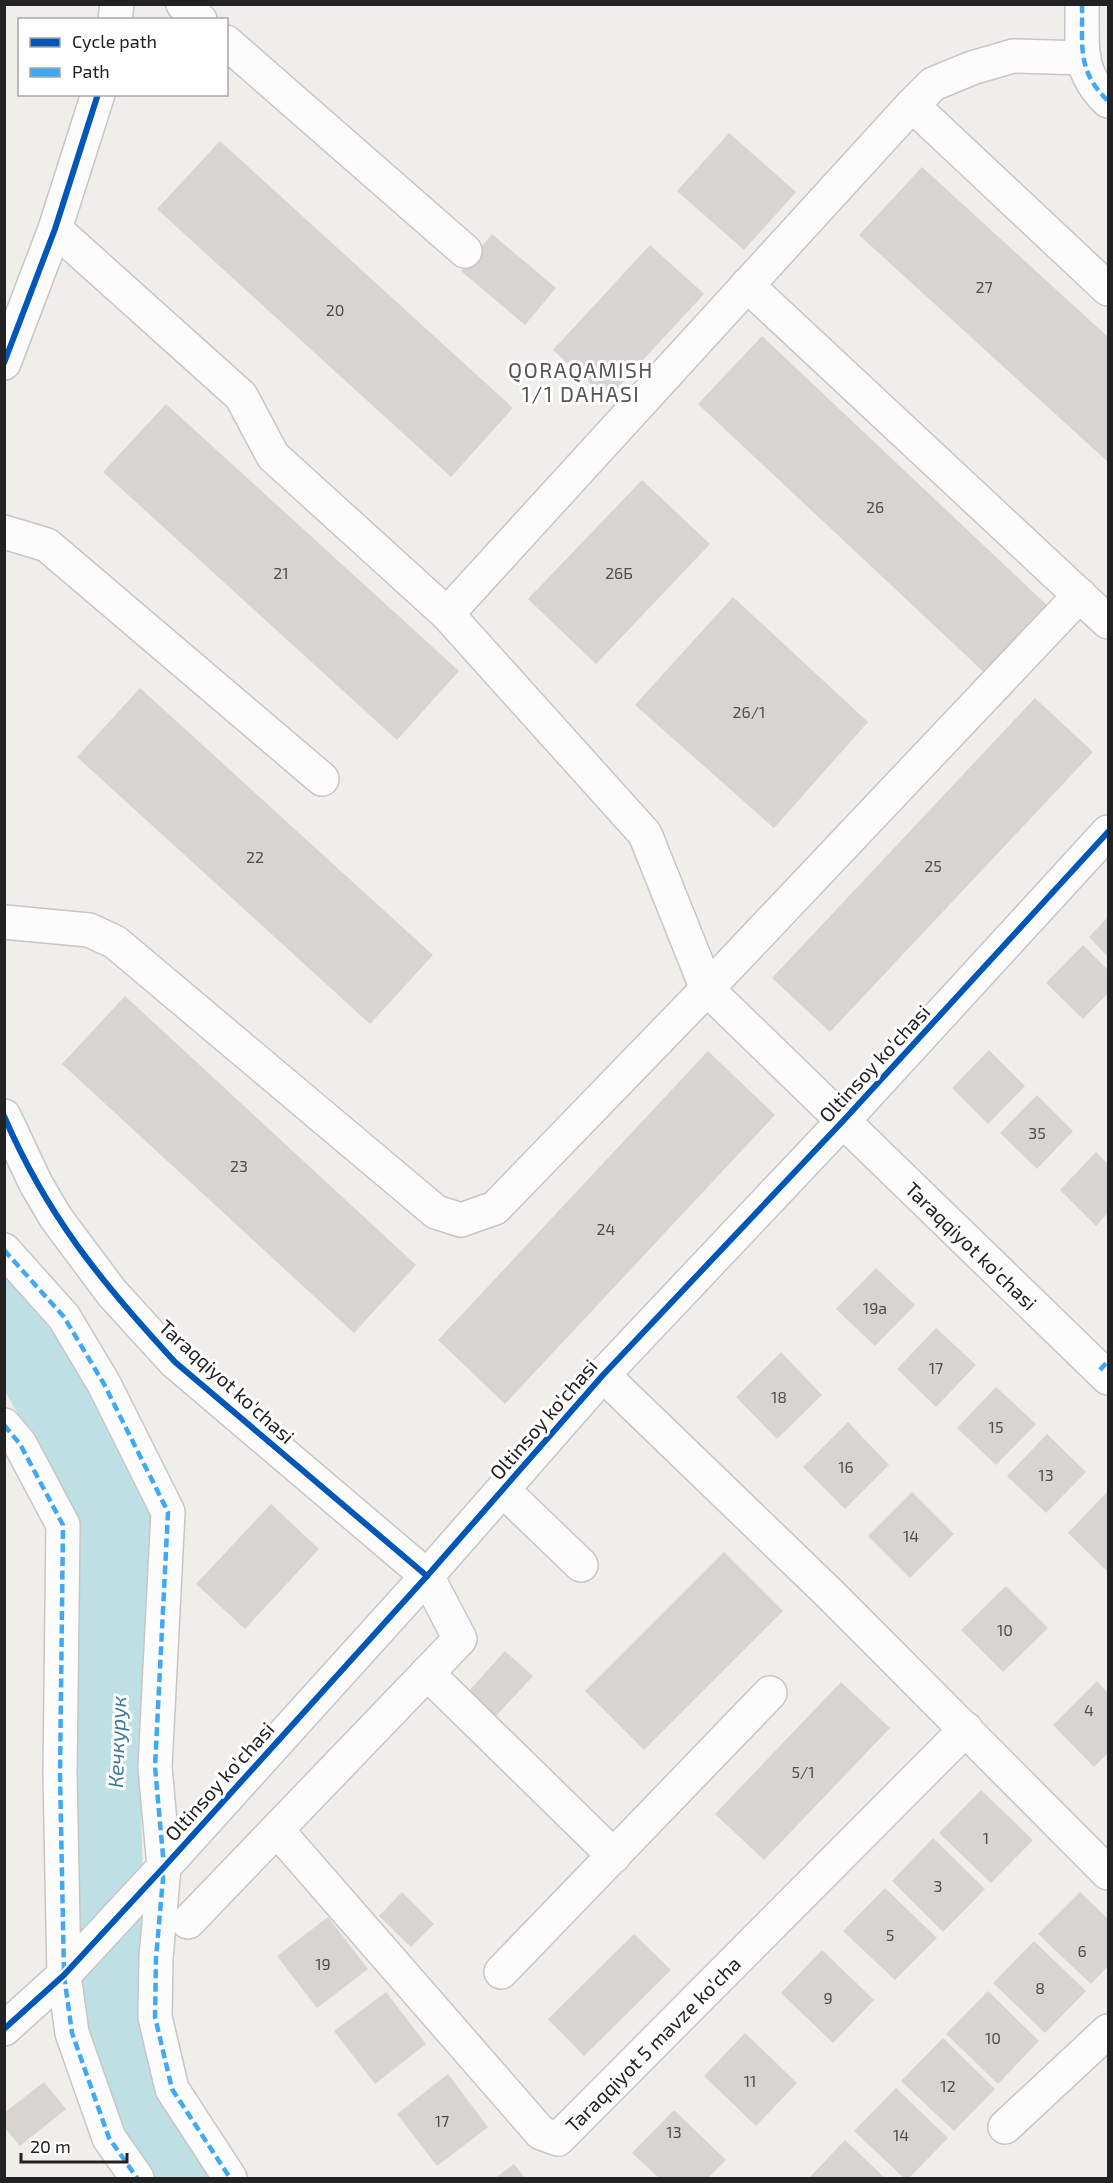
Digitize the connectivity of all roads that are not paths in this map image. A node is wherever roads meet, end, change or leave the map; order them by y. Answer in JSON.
{"nodes":[{"id":1,"x":183,"y":4,"type":"edge"},
{"id":2,"x":1082,"y":4,"type":"edge"},
{"id":3,"x":198,"y":18,"type":"edge"},
{"id":4,"x":228,"y":44,"type":"edge"},
{"id":5,"x":1084,"y":58,"type":"junction"},
{"id":6,"x":97,"y":96,"type":"edge"},
{"id":7,"x":1108,"y":101,"type":"edge"},
{"id":8,"x":912,"y":105,"type":"junction"},
{"id":9,"x":55,"y":229,"type":"junction"},
{"id":10,"x":465,"y":251,"type":"dead end"},
{"id":11,"x":747,"y":285,"type":"junction"},
{"id":12,"x":1108,"y":289,"type":"edge"},
{"id":13,"x":4,"y":363,"type":"edge"},
{"id":14,"x":4,"y":532,"type":"edge"},
{"id":15,"x":1080,"y":595,"type":"junction"},
{"id":16,"x":447,"y":614,"type":"junction"},
{"id":17,"x":1108,"y":622,"type":"edge"},
{"id":18,"x":322,"y":779,"type":"dead end"},
{"id":19,"x":1108,"y":832,"type":"edge"},
{"id":20,"x":4,"y":922,"type":"edge"},
{"id":21,"x":707,"y":989,"type":"junction"},
{"id":22,"x":4,"y":1116,"type":"edge"},
{"id":23,"x":843,"y":1121,"type":"junction"},
{"id":24,"x":4,"y":1250,"type":"edge"},
{"id":25,"x":1106,"y":1370,"type":"edge"},
{"id":26,"x":603,"y":1375,"type":"junction"},
{"id":27,"x":4,"y":1425,"type":"edge"},
{"id":28,"x":503,"y":1490,"type":"junction"},
{"id":29,"x":581,"y":1565,"type":"dead end"},
{"id":30,"x":428,"y":1576,"type":"junction"},
{"id":31,"x":427,"y":1673,"type":"junction"},
{"id":32,"x":770,"y":1693,"type":"dead end"},
{"id":33,"x":966,"y":1729,"type":"junction"},
{"id":34,"x":277,"y":1830,"type":"junction"},
{"id":35,"x":614,"y":1856,"type":"junction"},
{"id":36,"x":164,"y":1867,"type":"junction"},
{"id":37,"x":1108,"y":1872,"type":"edge"},
{"id":38,"x":188,"y":1922,"type":"dead end"},
{"id":39,"x":501,"y":1972,"type":"dead end"},
{"id":40,"x":64,"y":1975,"type":"junction"},
{"id":41,"x":4,"y":2029,"type":"edge"},
{"id":42,"x":1108,"y":2031,"type":"edge"},
{"id":43,"x":1005,"y":2127,"type":"dead end"},
{"id":44,"x":137,"y":2178,"type":"edge"},
{"id":45,"x":230,"y":2178,"type":"edge"}],
"edges":[{"from":1,"to":3,"type":"street"},
{"from":2,"to":5,"type":"street"},
{"from":4,"to":10,"type":"street"},
{"from":5,"to":7,"type":"street"},
{"from":5,"to":8,"type":"street"},
{"from":6,"to":9,"type":"street"},
{"from":8,"to":11,"type":"street"},
{"from":8,"to":12,"type":"street"},
{"from":9,"to":13,"type":"street"},
{"from":9,"to":16,"type":"street"},
{"from":11,"to":15,"type":"street"},
{"from":11,"to":16,"type":"street"},
{"from":14,"to":18,"type":"street"},
{"from":15,"to":17,"type":"street"},
{"from":15,"to":21,"type":"street"},
{"from":16,"to":21,"type":"street"},
{"from":19,"to":23,"type":"street","name":"Oltinsoy ko'chasi"},
{"from":20,"to":21,"type":"street"},
{"from":21,"to":23,"type":"street","name":"Taraqqiyot ko'chasi"},
{"from":22,"to":30,"type":"street","name":"Taraqqiyot ko'chasi"},
{"from":23,"to":25,"type":"street","name":"Taraqqiyot ko'chasi"},
{"from":23,"to":26,"type":"street","name":"Oltinsoy ko'chasi"},
{"from":24,"to":36,"type":"street"},
{"from":26,"to":28,"type":"street","name":"Oltinsoy ko'chasi"},
{"from":26,"to":33,"type":"street"},
{"from":27,"to":40,"type":"street"},
{"from":28,"to":29,"type":"street"},
{"from":28,"to":30,"type":"street","name":"Oltinsoy ko'chasi"},
{"from":30,"to":31,"type":"street"},
{"from":30,"to":36,"type":"street","name":"Oltinsoy ko'chasi"},
{"from":31,"to":34,"type":"street"},
{"from":31,"to":35,"type":"street"},
{"from":32,"to":35,"type":"street"},
{"from":33,"to":34,"type":"street","name":"Taraqqiyot 5 mavze ko'cha"},
{"from":33,"to":37,"type":"street"},
{"from":34,"to":38,"type":"street"},
{"from":35,"to":39,"type":"street"},
{"from":36,"to":40,"type":"street","name":"Oltinsoy ko'chasi"},
{"from":36,"to":45,"type":"street"},
{"from":40,"to":41,"type":"street","name":"Oltinsoy ko'chasi"},
{"from":40,"to":44,"type":"street"},
{"from":42,"to":43,"type":"street"}]}
